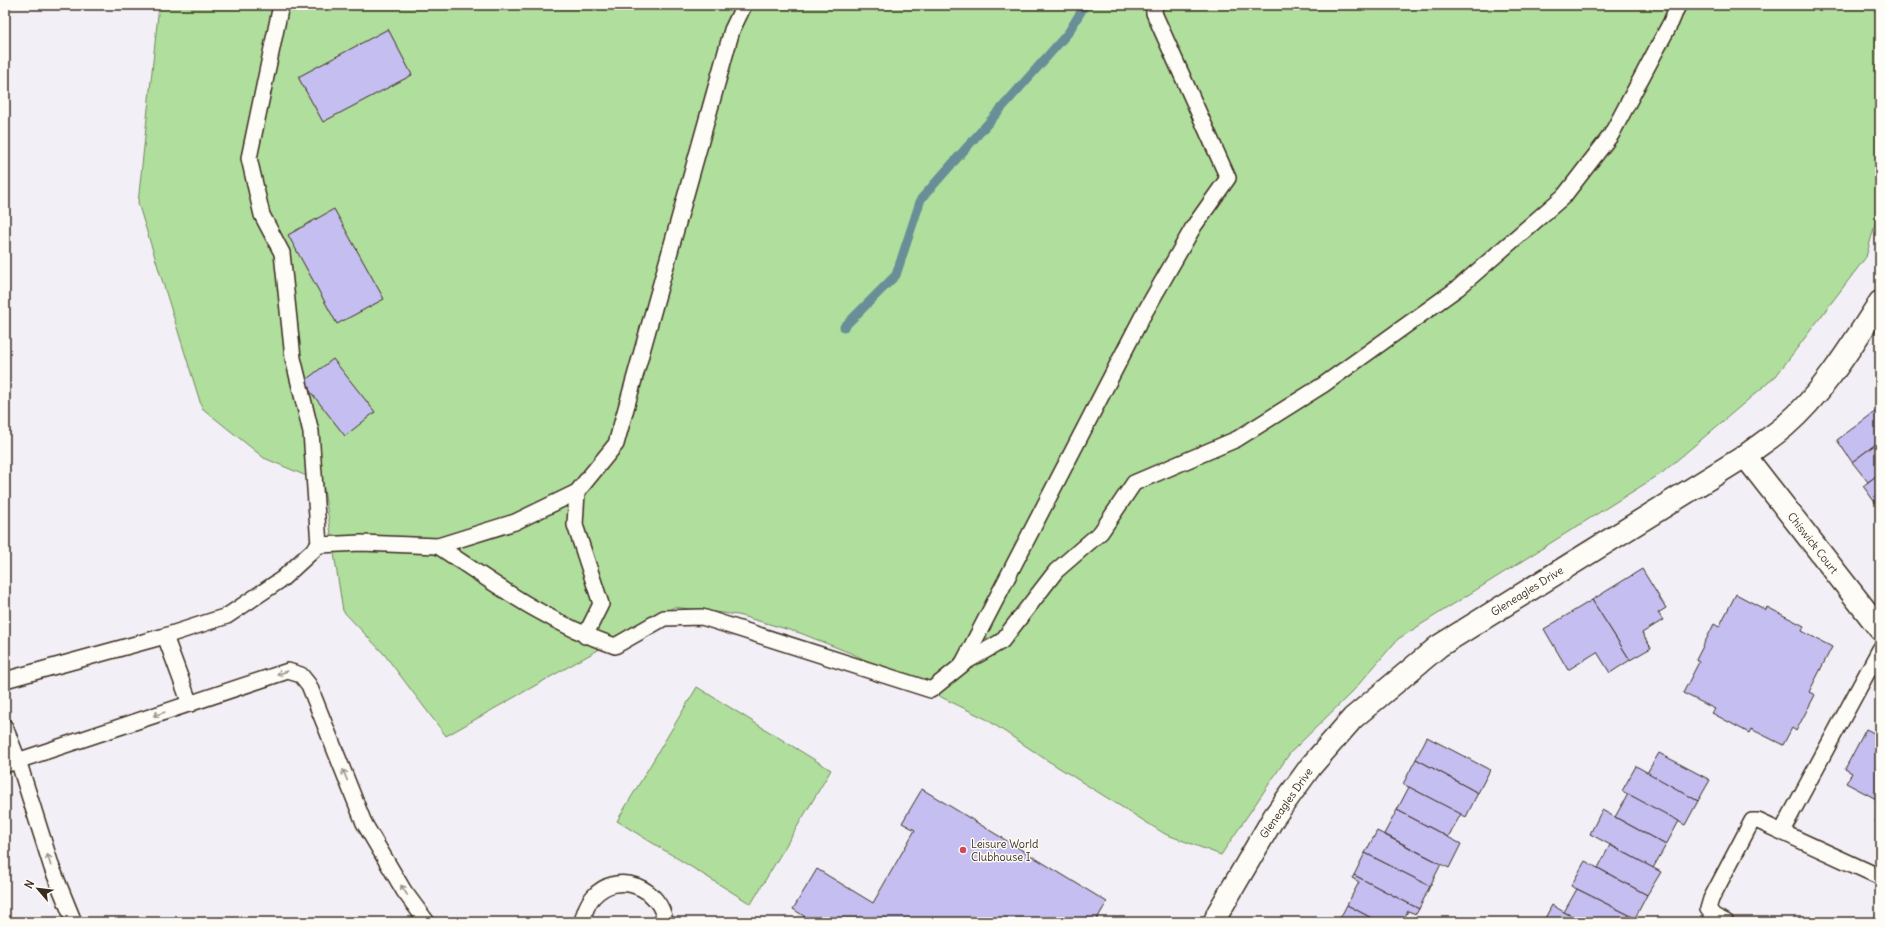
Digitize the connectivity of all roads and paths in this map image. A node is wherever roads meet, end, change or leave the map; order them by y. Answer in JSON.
{"nodes":[{"id":1,"x":281,"y":5,"type":"edge"},
{"id":2,"x":744,"y":5,"type":"edge"},
{"id":3,"x":1155,"y":5,"type":"edge"},
{"id":4,"x":1678,"y":5,"type":"edge"},
{"id":5,"x":1880,"y":302,"type":"edge"},
{"id":6,"x":1745,"y":456,"type":"junction"},
{"id":7,"x":577,"y":492,"type":"junction"},
{"id":8,"x":318,"y":545,"type":"junction"},
{"id":9,"x":438,"y":546,"type":"junction"},
{"id":10,"x":1880,"y":630,"type":"edge"},
{"id":11,"x":165,"y":636,"type":"junction"},
{"id":12,"x":585,"y":636,"type":"junction"},
{"id":13,"x":1880,"y":649,"type":"edge"},
{"id":14,"x":962,"y":665,"type":"junction"},
{"id":15,"x":5,"y":680,"type":"edge"},
{"id":16,"x":190,"y":704,"type":"junction"},
{"id":17,"x":5,"y":727,"type":"edge"},
{"id":18,"x":12,"y":762,"type":"edge"},
{"id":19,"x":1782,"y":831,"type":"junction"},
{"id":20,"x":1880,"y":877,"type":"edge"},
{"id":21,"x":74,"y":922,"type":"edge"},
{"id":22,"x":427,"y":922,"type":"edge"},
{"id":23,"x":582,"y":922,"type":"edge"},
{"id":24,"x":665,"y":922,"type":"edge"},
{"id":25,"x":1214,"y":922,"type":"edge"},
{"id":26,"x":1726,"y":922,"type":"edge"}],
"edges":[{"from":1,"to":8,"type":"lane"},
{"from":2,"to":7,"type":"lane"},
{"from":3,"to":14,"type":"lane"},
{"from":4,"to":14,"type":"lane"},
{"from":5,"to":6,"type":"street","name":"Gleneagles Drive"},
{"from":6,"to":10,"type":"street","name":"Chiswick Court"},
{"from":6,"to":25,"type":"street","name":"Gleneagles Drive"},
{"from":7,"to":9,"type":"lane"},
{"from":7,"to":12,"type":"lane"},
{"from":8,"to":9,"type":"lane"},
{"from":8,"to":11,"type":"lane"},
{"from":9,"to":12,"type":"lane"},
{"from":11,"to":15,"type":"lane"},
{"from":11,"to":16,"type":"lane"},
{"from":12,"to":14,"type":"lane"},
{"from":13,"to":19,"type":"lane"},
{"from":16,"to":18,"type":"lane","one_way":true},
{"from":22,"to":16,"type":"lane","one_way":true},
{"from":17,"to":18,"type":"lane"},
{"from":21,"to":18,"type":"lane","one_way":true},
{"from":19,"to":20,"type":"lane"},
{"from":19,"to":26,"type":"lane"},
{"from":23,"to":24,"type":"lane"}]}
